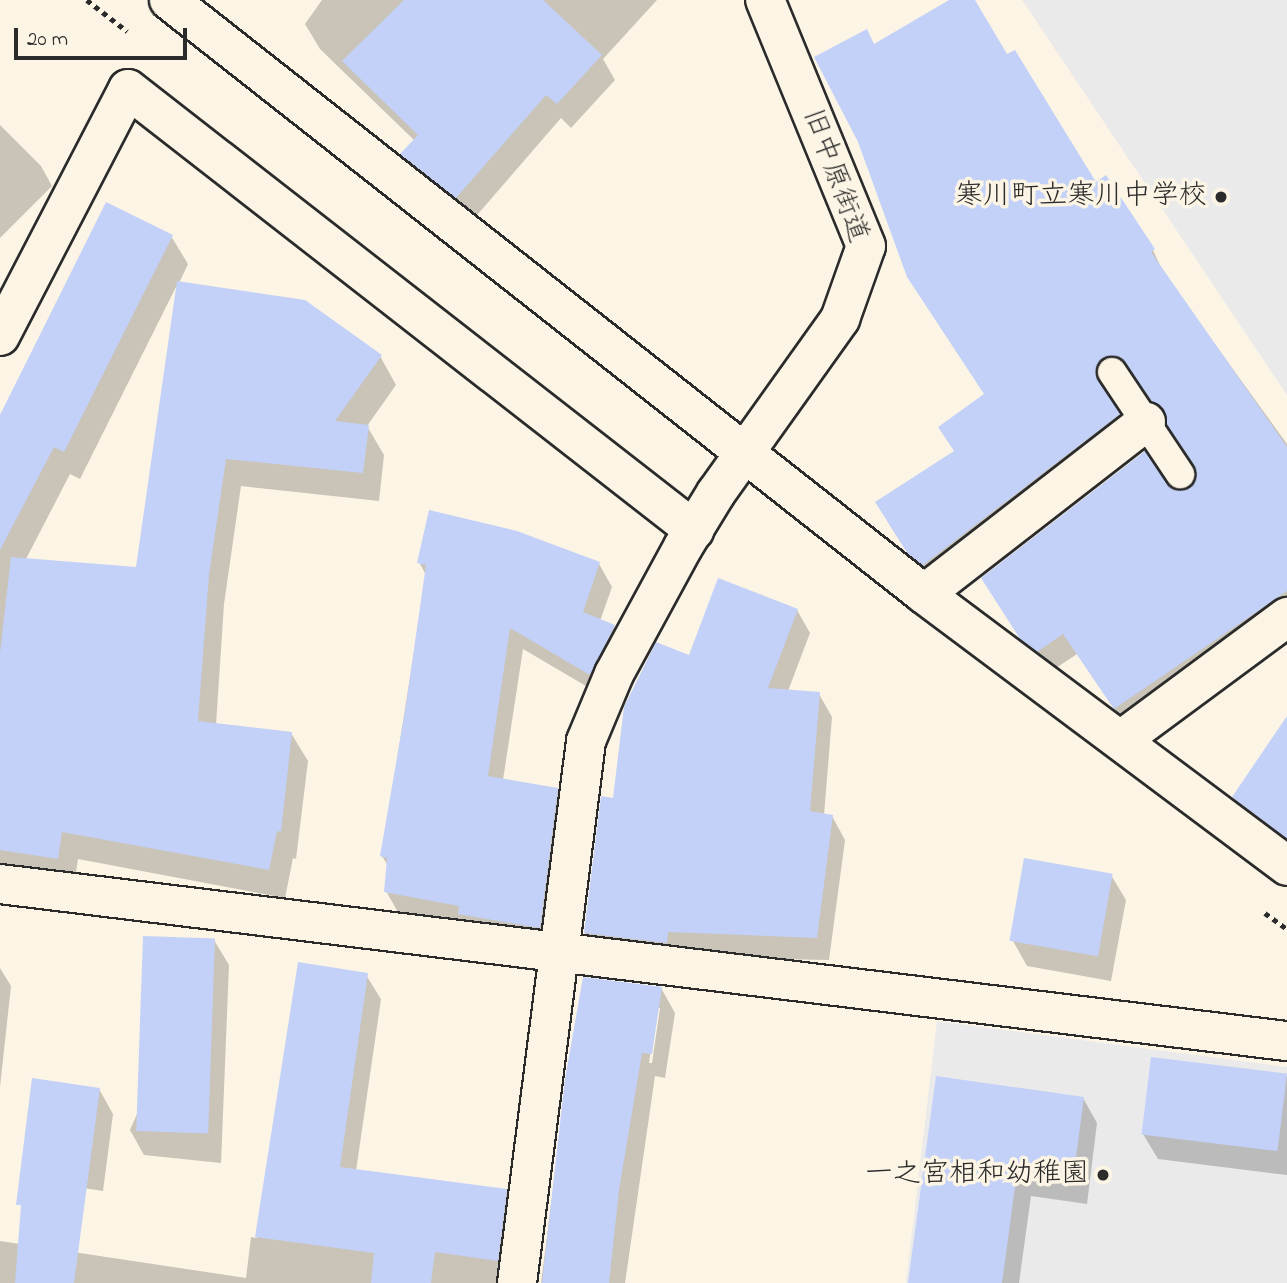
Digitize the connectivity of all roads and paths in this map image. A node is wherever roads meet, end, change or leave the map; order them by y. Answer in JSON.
{"nodes":[{"id":1,"x":169,"y":0,"type":"edge"},
{"id":2,"x":765,"y":0,"type":"edge"},
{"id":3,"x":0,"y":336,"type":"edge"},
{"id":4,"x":1112,"y":372,"type":"dead end"},
{"id":5,"x":1146,"y":422,"type":"junction"},
{"id":6,"x":745,"y":452,"type":"junction"},
{"id":7,"x":1180,"y":474,"type":"dead end"},
{"id":8,"x":694,"y":530,"type":"junction"},
{"id":9,"x":924,"y":594,"type":"junction"},
{"id":10,"x":1287,"y":617,"type":"edge"},
{"id":11,"x":1121,"y":740,"type":"junction"},
{"id":12,"x":1287,"y":866,"type":"edge"},
{"id":13,"x":0,"y":884,"type":"edge"},
{"id":14,"x":557,"y":955,"type":"junction"},
{"id":15,"x":1287,"y":1041,"type":"edge"},
{"id":16,"x":517,"y":1283,"type":"edge"}],
"edges":[{"from":1,"to":6,"type":"street"},
{"from":2,"to":6,"type":"street","name":"旧中原街道"},
{"from":3,"to":8,"type":"street"},
{"from":4,"to":5,"type":"lane"},
{"from":5,"to":7,"type":"lane"},
{"from":5,"to":9,"type":"street"},
{"from":6,"to":8,"type":"street","name":"旧中原街道"},
{"from":6,"to":9,"type":"street"},
{"from":8,"to":14,"type":"street","name":"旧中原街道"},
{"from":9,"to":11,"type":"street"},
{"from":10,"to":11,"type":"street"},
{"from":11,"to":12,"type":"street"},
{"from":13,"to":14,"type":"street"},
{"from":14,"to":15,"type":"street"},
{"from":14,"to":16,"type":"street","name":"旧中原街道"}]}
